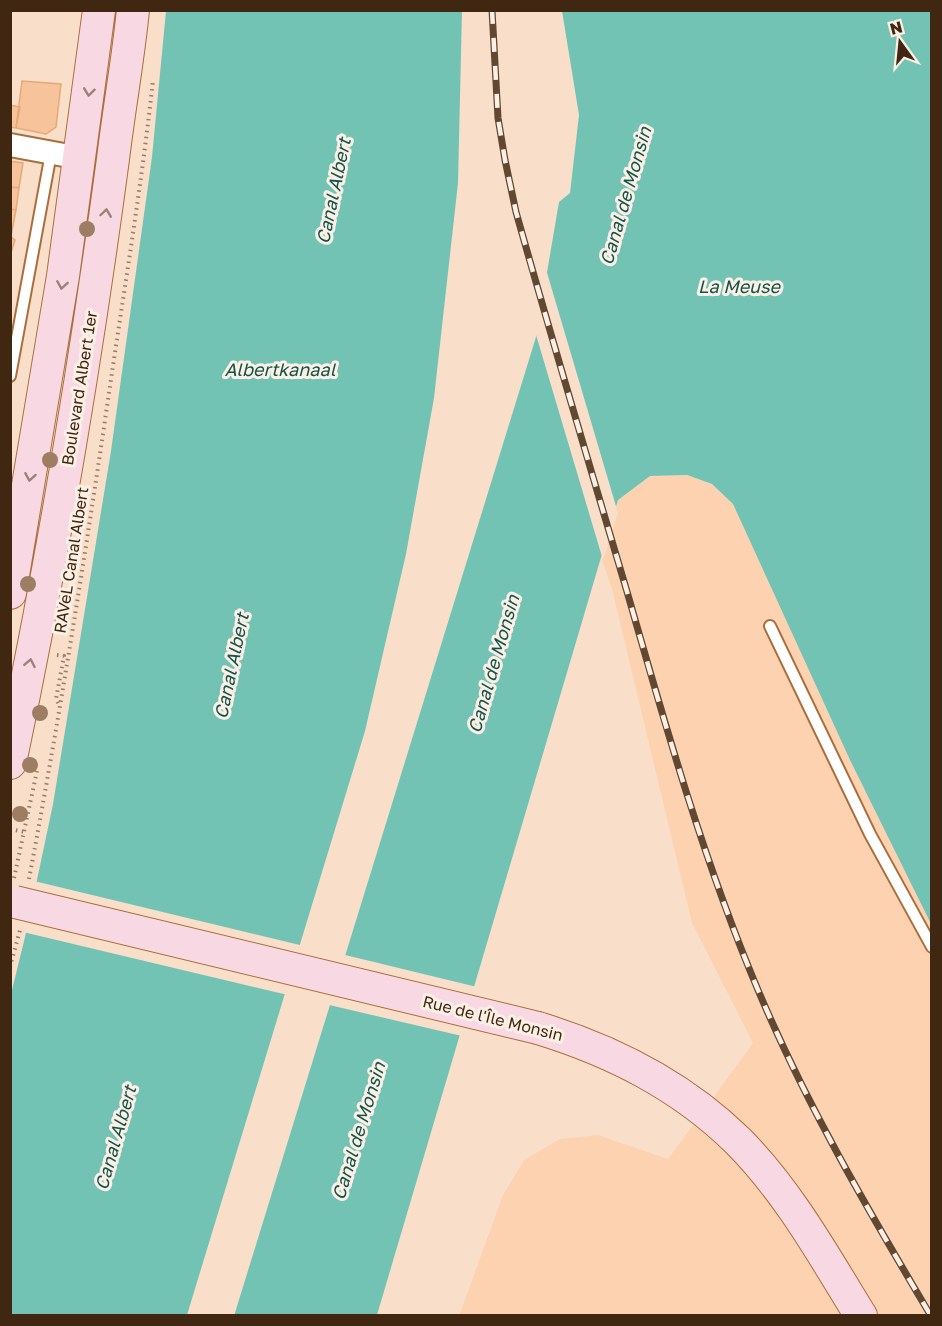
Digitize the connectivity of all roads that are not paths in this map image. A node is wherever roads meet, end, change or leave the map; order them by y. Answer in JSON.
{"nodes":[{"id":1,"x":99,"y":10,"type":"edge"},
{"id":2,"x":134,"y":10,"type":"edge"},
{"id":3,"x":119,"y":120,"type":"junction"},
{"id":4,"x":10,"y":145,"type":"edge"},
{"id":5,"x":48,"y":153,"type":"junction"},
{"id":6,"x":80,"y":158,"type":"junction"},
{"id":7,"x":10,"y":376,"type":"edge"},
{"id":8,"x":10,"y":593,"type":"edge"},
{"id":9,"x":770,"y":626,"type":"dead end"},
{"id":10,"x":10,"y":763,"type":"edge"},
{"id":11,"x":17,"y":903,"type":"edge"},
{"id":12,"x":932,"y":947,"type":"edge"},
{"id":13,"x":861,"y":1316,"type":"edge"}],
"edges":[{"from":1,"to":6,"type":"main road","name":"Boulevard Albert 1er","one_way":true},
{"from":2,"to":3,"type":"main road","name":"Boulevard Albert 1er"},
{"from":3,"to":6,"type":"main road"},
{"from":10,"to":3,"type":"main road","name":"Boulevard Albert 1er","one_way":true},
{"from":4,"to":5,"type":"street"},
{"from":5,"to":6,"type":"street"},
{"from":5,"to":7,"type":"lane"},
{"from":6,"to":8,"type":"main road","name":"Boulevard Albert 1er","one_way":true},
{"from":9,"to":12,"type":"lane"},
{"from":11,"to":13,"type":"main road","name":"Rue de l'Île Monsin","bridge":true}]}
